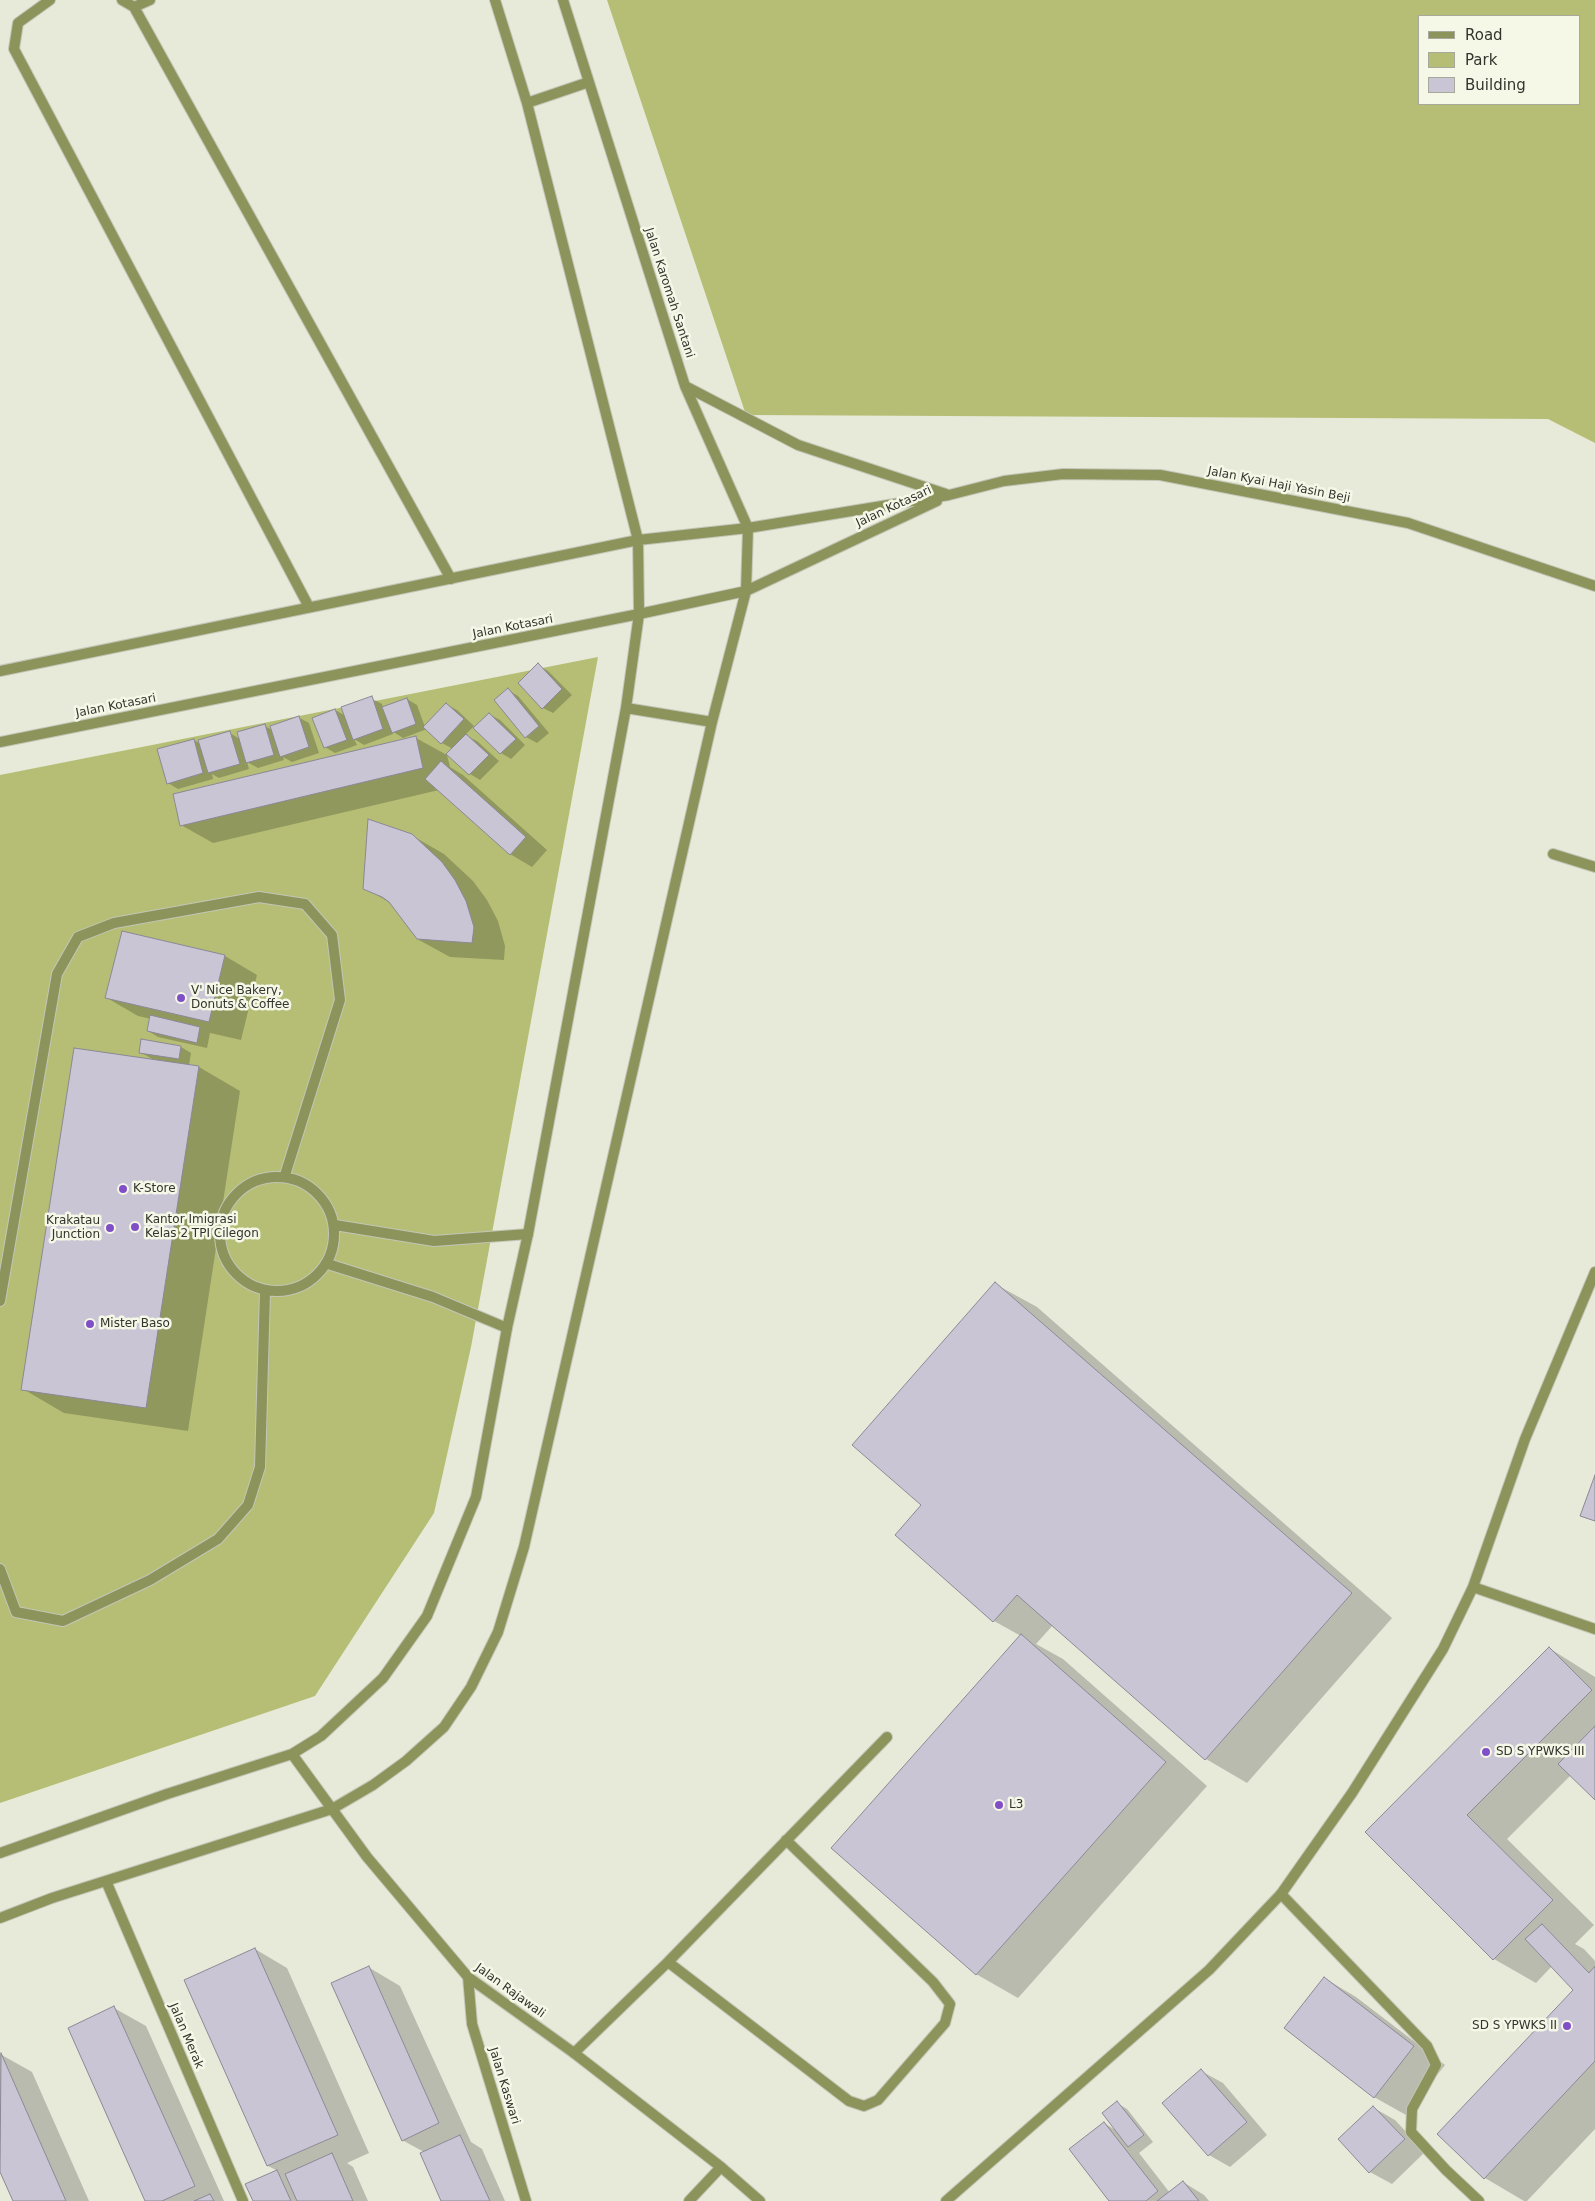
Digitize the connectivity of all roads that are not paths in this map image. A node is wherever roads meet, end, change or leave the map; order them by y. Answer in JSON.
{"nodes":[{"id":1,"x":50,"y":0,"type":"edge"},
{"id":2,"x":122,"y":0,"type":"edge"},
{"id":3,"x":150,"y":0,"type":"edge"},
{"id":4,"x":495,"y":0,"type":"edge"},
{"id":5,"x":562,"y":0,"type":"edge"},
{"id":6,"x":134,"y":7,"type":"junction"},
{"id":7,"x":589,"y":82,"type":"junction"},
{"id":8,"x":527,"y":103,"type":"junction"},
{"id":9,"x":685,"y":386,"type":"junction"},
{"id":10,"x":949,"y":495,"type":"junction"},
{"id":11,"x":748,"y":528,"type":"junction"},
{"id":12,"x":638,"y":540,"type":"junction"},
{"id":13,"x":451,"y":579,"type":"junction"},
{"id":14,"x":1595,"y":586,"type":"edge"},
{"id":15,"x":746,"y":591,"type":"junction"},
{"id":16,"x":309,"y":607,"type":"junction"},
{"id":17,"x":639,"y":614,"type":"junction"},
{"id":18,"x":0,"y":671,"type":"edge"},
{"id":19,"x":626,"y":708,"type":"junction"},
{"id":20,"x":712,"y":722,"type":"junction"},
{"id":21,"x":0,"y":742,"type":"edge"},
{"id":22,"x":1552,"y":854,"type":"dead end"},
{"id":23,"x":1595,"y":867,"type":"edge"},
{"id":24,"x":285,"y":1175,"type":"junction"},
{"id":25,"x":336,"y":1224,"type":"junction"},
{"id":26,"x":528,"y":1234,"type":"junction"},
{"id":27,"x":328,"y":1264,"type":"junction"},
{"id":28,"x":1595,"y":1272,"type":"edge"},
{"id":29,"x":265,"y":1292,"type":"junction"},
{"id":30,"x":0,"y":1301,"type":"edge"},
{"id":31,"x":507,"y":1328,"type":"junction"},
{"id":32,"x":0,"y":1569,"type":"edge"},
{"id":33,"x":1473,"y":1587,"type":"junction"},
{"id":34,"x":1595,"y":1629,"type":"edge"},
{"id":35,"x":887,"y":1737,"type":"dead end"},
{"id":36,"x":292,"y":1754,"type":"junction"},
{"id":37,"x":332,"y":1809,"type":"junction"},
{"id":38,"x":786,"y":1840,"type":"junction"},
{"id":39,"x":0,"y":1853,"type":"edge"},
{"id":40,"x":106,"y":1881,"type":"junction"},
{"id":41,"x":1281,"y":1894,"type":"junction"},
{"id":42,"x":0,"y":1918,"type":"edge"},
{"id":43,"x":668,"y":1962,"type":"junction"},
{"id":44,"x":468,"y":1977,"type":"junction"},
{"id":45,"x":574,"y":2053,"type":"junction"},
{"id":46,"x":721,"y":2168,"type":"junction"},
{"id":47,"x":243,"y":2201,"type":"edge"},
{"id":48,"x":526,"y":2201,"type":"edge"},
{"id":49,"x":689,"y":2201,"type":"edge"},
{"id":50,"x":760,"y":2201,"type":"edge"},
{"id":51,"x":946,"y":2201,"type":"edge"},
{"id":52,"x":1479,"y":2201,"type":"edge"}],
"edges":[{"from":1,"to":16,"type":"street"},
{"from":2,"to":6,"type":"street"},
{"from":3,"to":6,"type":"street"},
{"from":4,"to":8,"type":"street"},
{"from":5,"to":7,"type":"street","name":"Jalan Karomah Santani"},
{"from":6,"to":13,"type":"street"},
{"from":7,"to":8,"type":"street"},
{"from":7,"to":9,"type":"street","name":"Jalan Karomah Santani"},
{"from":8,"to":12,"type":"street"},
{"from":9,"to":10,"type":"street"},
{"from":9,"to":11,"type":"street","name":"Jalan Karomah Santani"},
{"from":10,"to":11,"type":"street","name":"Jalan Kotasari"},
{"from":10,"to":14,"type":"street","name":"Jalan Kyai Haji Yasin Beji"},
{"from":10,"to":15,"type":"street","name":"Jalan Kotasari"},
{"from":11,"to":12,"type":"street","name":"Jalan Kotasari"},
{"from":11,"to":15,"type":"street","name":"Jalan Karomah Santani"},
{"from":12,"to":13,"type":"street","name":"Jalan Kotasari"},
{"from":12,"to":17,"type":"street"},
{"from":13,"to":16,"type":"street","name":"Jalan Kotasari"},
{"from":15,"to":17,"type":"street","name":"Jalan Kotasari"},
{"from":15,"to":20,"type":"street","name":"Jalan Karomah Santani"},
{"from":16,"to":18,"type":"street","name":"Jalan Kotasari"},
{"from":17,"to":19,"type":"street"},
{"from":17,"to":21,"type":"street","name":"Jalan Kotasari"},
{"from":19,"to":20,"type":"street"},
{"from":19,"to":26,"type":"street"},
{"from":20,"to":37,"type":"street","name":"Jalan Karomah Santani"},
{"from":22,"to":23,"type":"street"},
{"from":24,"to":25,"type":"street"},
{"from":24,"to":29,"type":"street"},
{"from":24,"to":30,"type":"street"},
{"from":25,"to":26,"type":"street"},
{"from":25,"to":27,"type":"street"},
{"from":26,"to":31,"type":"street"},
{"from":27,"to":29,"type":"street"},
{"from":27,"to":31,"type":"street"},
{"from":28,"to":33,"type":"street"},
{"from":29,"to":32,"type":"street"},
{"from":31,"to":36,"type":"street"},
{"from":33,"to":34,"type":"street"},
{"from":33,"to":41,"type":"street"},
{"from":35,"to":38,"type":"street"},
{"from":36,"to":37,"type":"street","name":"Jalan Rajawali"},
{"from":36,"to":39,"type":"street"},
{"from":37,"to":40,"type":"street","name":"Jalan Karomah Santani"},
{"from":37,"to":44,"type":"street","name":"Jalan Rajawali"},
{"from":38,"to":43,"type":"street"},
{"from":38,"to":43,"type":"street"},
{"from":40,"to":42,"type":"street","name":"Jalan Karomah Santani"},
{"from":40,"to":47,"type":"street","name":"Jalan Merak"},
{"from":41,"to":51,"type":"street"},
{"from":41,"to":52,"type":"street"},
{"from":43,"to":45,"type":"street"},
{"from":44,"to":45,"type":"street","name":"Jalan Rajawali"},
{"from":44,"to":48,"type":"street","name":"Jalan Kaswari"},
{"from":45,"to":46,"type":"street","name":"Jalan Rajawali"},
{"from":46,"to":49,"type":"street"},
{"from":46,"to":50,"type":"street","name":"Jalan Rajawali"}]}
